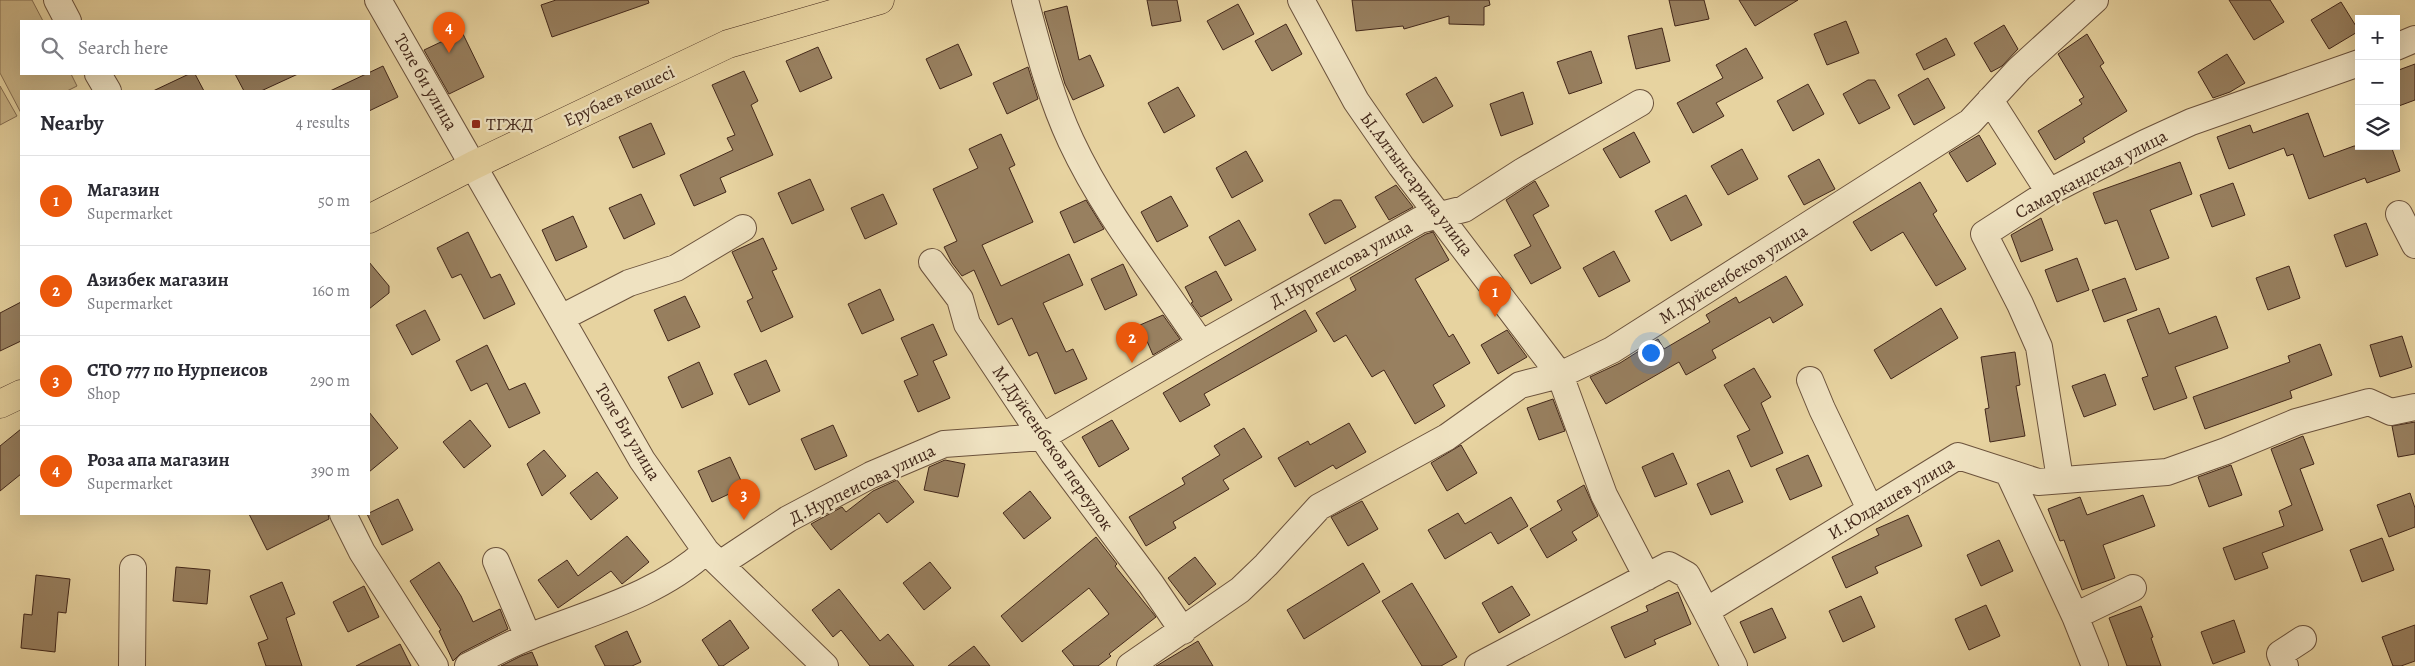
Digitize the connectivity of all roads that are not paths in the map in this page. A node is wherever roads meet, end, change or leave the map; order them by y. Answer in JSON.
{"nodes":[{"id":1,"x":57,"y":0,"type":"edge"},
{"id":2,"x":378,"y":0,"type":"edge"},
{"id":3,"x":880,"y":0,"type":"edge"},
{"id":4,"x":1025,"y":0,"type":"edge"},
{"id":5,"x":1301,"y":0,"type":"edge"},
{"id":6,"x":2095,"y":0,"type":"edge"},
{"id":7,"x":67,"y":20,"type":"edge"},
{"id":8,"x":2415,"y":39,"type":"edge"},
{"id":9,"x":2400,"y":45,"type":"edge"},
{"id":10,"x":2355,"y":64,"type":"edge"},
{"id":11,"x":99,"y":75,"type":"edge"},
{"id":12,"x":107,"y":90,"type":"edge"},
{"id":13,"x":1990,"y":100,"type":"junction"},
{"id":14,"x":1640,"y":102,"type":"dead end"},
{"id":15,"x":474,"y":165,"type":"junction"},
{"id":16,"x":2049,"y":192,"type":"junction"},
{"id":17,"x":2399,"y":214,"type":"dead end"},
{"id":18,"x":1440,"y":215,"type":"junction"},
{"id":19,"x":370,"y":218,"type":"edge"},
{"id":20,"x":743,"y":228,"type":"dead end"},
{"id":21,"x":2415,"y":245,"type":"edge"},
{"id":22,"x":932,"y":262,"type":"dead end"},
{"id":23,"x":561,"y":318,"type":"junction"},
{"id":24,"x":1201,"y":344,"type":"junction"},
{"id":25,"x":1560,"y":376,"type":"junction"},
{"id":26,"x":1810,"y":380,"type":"dead end"},
{"id":27,"x":20,"y":394,"type":"edge"},
{"id":28,"x":0,"y":404,"type":"edge"},
{"id":29,"x":2415,"y":407,"type":"edge"},
{"id":30,"x":1042,"y":438,"type":"junction"},
{"id":31,"x":2009,"y":474,"type":"junction"},
{"id":32,"x":2060,"y":479,"type":"junction"},
{"id":33,"x":1870,"y":510,"type":"junction"},
{"id":34,"x":344,"y":515,"type":"edge"},
{"id":35,"x":713,"y":557,"type":"junction"},
{"id":36,"x":496,"y":561,"type":"dead end"},
{"id":37,"x":133,"y":568,"type":"dead end"},
{"id":38,"x":1646,"y":577,"type":"junction"},
{"id":39,"x":2132,"y":588,"type":"dead end"},
{"id":40,"x":1706,"y":611,"type":"junction"},
{"id":41,"x":2075,"y":616,"type":"junction"},
{"id":42,"x":1183,"y":631,"type":"junction"},
{"id":43,"x":528,"y":637,"type":"junction"},
{"id":44,"x":2303,"y":639,"type":"dead end"},
{"id":45,"x":132,"y":666,"type":"edge"},
{"id":46,"x":435,"y":666,"type":"edge"},
{"id":47,"x":468,"y":666,"type":"edge"},
{"id":48,"x":825,"y":666,"type":"edge"},
{"id":49,"x":1130,"y":666,"type":"edge"},
{"id":50,"x":1478,"y":666,"type":"edge"},
{"id":51,"x":1734,"y":666,"type":"edge"},
{"id":52,"x":2095,"y":666,"type":"edge"},
{"id":53,"x":2285,"y":666,"type":"edge"}],
"edges":[{"from":1,"to":7,"type":"street"},
{"from":2,"to":15,"type":"street","name":"Толе би улица"},
{"from":3,"to":15,"type":"main road","name":"Ерубаев көшесі"},
{"from":4,"to":24,"type":"street"},
{"from":5,"to":18,"type":"street","name":"Ы.Алтынсарина улица"},
{"from":6,"to":13,"type":"street","name":"М.Дуйсенбеков улица"},
{"from":8,"to":9,"type":"street"},
{"from":10,"to":16,"type":"street","name":"Самаркандская улица"},
{"from":11,"to":12,"type":"street"},
{"from":13,"to":16,"type":"street"},
{"from":13,"to":25,"type":"street","name":"М.Дуйсенбеков улица"},
{"from":14,"to":18,"type":"street","name":"Д.Нурпеисова улица"},
{"from":15,"to":19,"type":"main road","name":"Ерубаев көшесі"},
{"from":15,"to":23,"type":"street","name":"Толе Би улица"},
{"from":16,"to":32,"type":"street","name":"Самаркандская улица"},
{"from":17,"to":21,"type":"street"},
{"from":18,"to":24,"type":"street","name":"Д.Нурпеисова улица"},
{"from":18,"to":25,"type":"street","name":"Ы.Алтынсарина улица"},
{"from":20,"to":23,"type":"street"},
{"from":22,"to":30,"type":"street","name":"М.Дуйсенбеков переулок"},
{"from":23,"to":35,"type":"street","name":"Толе Би улица"},
{"from":24,"to":30,"type":"street","name":"Д.Нурпеисова улица"},
{"from":25,"to":38,"type":"street","name":"Ы.Алтынсарина улица"},
{"from":25,"to":42,"type":"street","name":"М.Дуйсенбеков улица"},
{"from":26,"to":33,"type":"street"},
{"from":27,"to":28,"type":"main road"},
{"from":29,"to":32,"type":"street","name":"И.Юлдашев улица"},
{"from":30,"to":35,"type":"street","name":"Д.Нурпеисова улица"},
{"from":30,"to":42,"type":"street","name":"М.Дуйсенбеков переулок"},
{"from":31,"to":32,"type":"street","name":"И.Юлдашев улица"},
{"from":31,"to":33,"type":"street","name":"И.Юлдашев улица"},
{"from":31,"to":41,"type":"street"},
{"from":33,"to":40,"type":"street","name":"И.Юлдашев улица"},
{"from":34,"to":46,"type":"street"},
{"from":35,"to":43,"type":"street","name":"Д.Нурпеисова улица"},
{"from":35,"to":48,"type":"street","name":"Толе Би улица"},
{"from":36,"to":43,"type":"street"},
{"from":37,"to":45,"type":"street"},
{"from":38,"to":40,"type":"street"},
{"from":38,"to":50,"type":"street"},
{"from":39,"to":41,"type":"street"},
{"from":40,"to":51,"type":"street"},
{"from":41,"to":52,"type":"street"},
{"from":42,"to":49,"type":"street","name":"М.Дуйсенбеков улица"},
{"from":43,"to":47,"type":"street","name":"Д.Нурпеисова улица"},
{"from":44,"to":53,"type":"street"}]}
